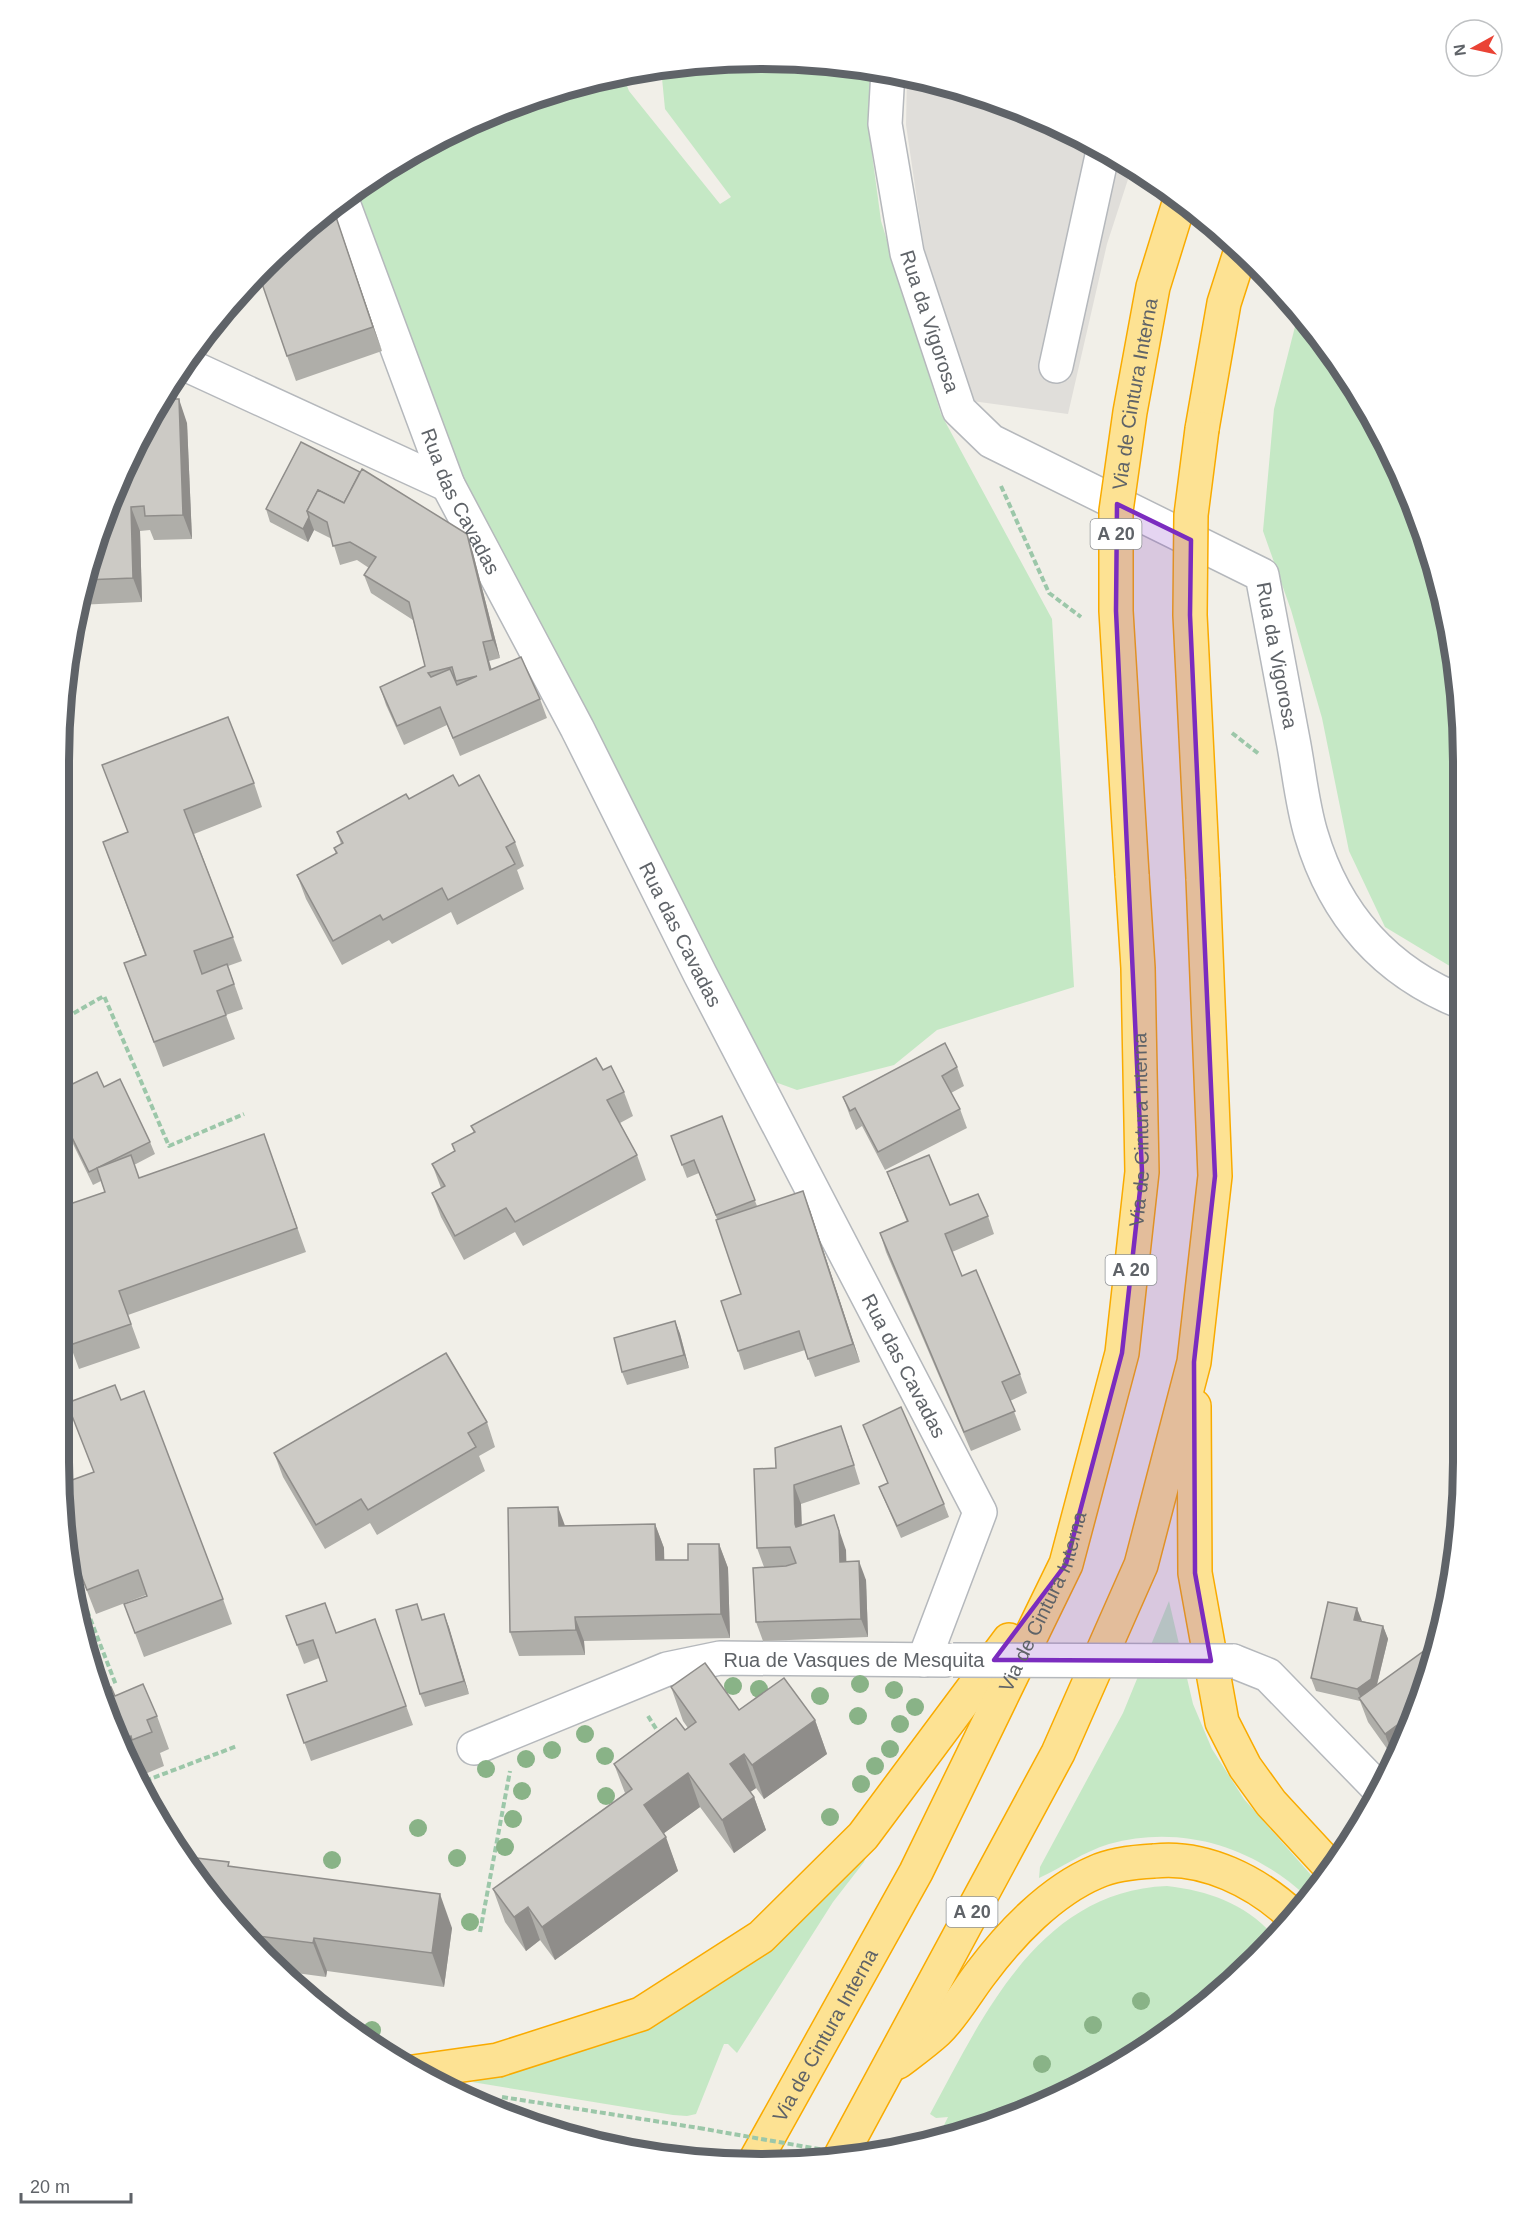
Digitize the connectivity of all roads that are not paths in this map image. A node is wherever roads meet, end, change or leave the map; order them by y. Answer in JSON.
{"nodes":[{"id":1,"x":887,"y":81,"type":"edge"},
{"id":2,"x":1101,"y":159,"type":"edge"},
{"id":3,"x":345,"y":208,"type":"edge"},
{"id":4,"x":1177,"y":209,"type":"edge"},
{"id":5,"x":1238,"y":260,"type":"edge"},
{"id":6,"x":1056,"y":366,"type":"dead end"},
{"id":7,"x":193,"y":368,"type":"edge"},
{"id":8,"x":448,"y":484,"type":"junction"},
{"id":9,"x":1453,"y":999,"type":"edge"},
{"id":10,"x":1194,"y":1362,"type":"junction"},
{"id":11,"x":1066,"y":1564,"type":"junction"},
{"id":12,"x":939,"y":1660,"type":"junction"},
{"id":13,"x":474,"y":1748,"type":"dead end"},
{"id":14,"x":1374,"y":1783,"type":"edge"},
{"id":15,"x":1325,"y":1862,"type":"edge"},
{"id":16,"x":1287,"y":1911,"type":"edge"},
{"id":17,"x":431,"y":2070,"type":"edge"},
{"id":18,"x":887,"y":2071,"type":"junction"},
{"id":19,"x":846,"y":2149,"type":"edge"},
{"id":20,"x":759,"y":2154,"type":"edge"}],
"edges":[{"from":1,"to":9,"type":"street","name":"Rua da Vigorosa"},
{"from":2,"to":6,"type":"street"},
{"from":3,"to":8,"type":"street","name":"Rua das Cavadas"},
{"from":4,"to":11,"type":"highway","name":"Via de Cintura Interna","number":"A 20","bridge":true},
{"from":5,"to":10,"type":"highway","number":"A 20","bridge":true},
{"from":7,"to":8,"type":"street"},
{"from":8,"to":12,"type":"street","name":"Rua das Cavadas"},
{"from":10,"to":15,"type":"highway"},
{"from":10,"to":18,"type":"highway","number":"A 20"},
{"from":11,"to":17,"type":"highway"},
{"from":11,"to":20,"type":"highway","name":"Via de Cintura Interna","number":"A 20"},
{"from":12,"to":13,"type":"street","name":"Rua de Vasques de Mesquita"},
{"from":12,"to":14,"type":"street","name":"Rua de Vasques de Mesquita","bridge":true},
{"from":16,"to":18,"type":"highway"},
{"from":18,"to":19,"type":"highway","number":"A 20"}]}
